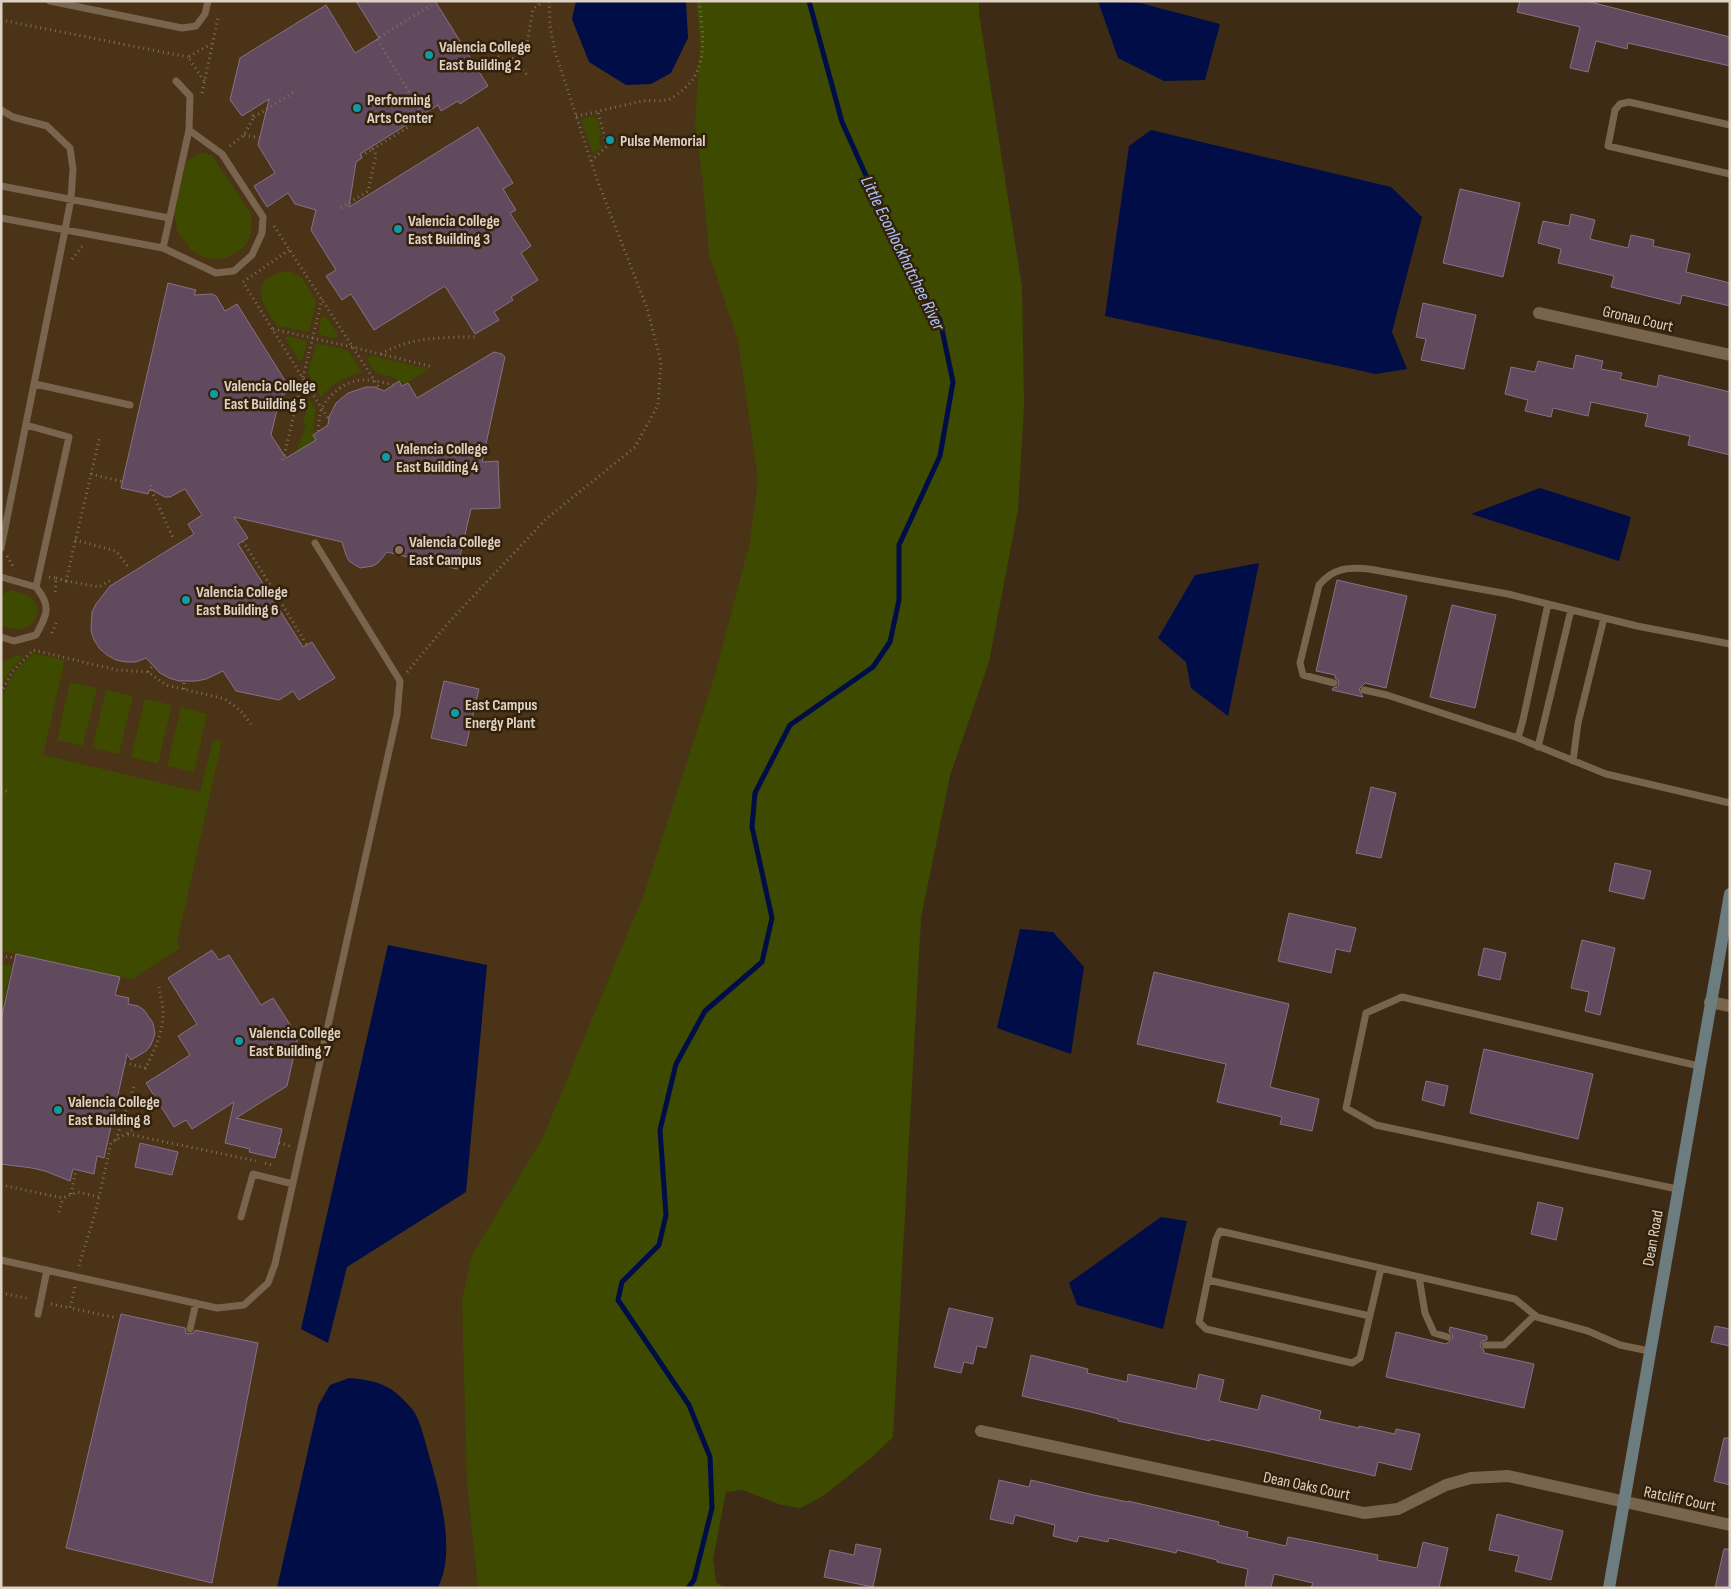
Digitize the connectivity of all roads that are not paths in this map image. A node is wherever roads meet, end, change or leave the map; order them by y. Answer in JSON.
{"nodes":[{"id":1,"x":50,"y":1,"type":"edge"},
{"id":2,"x":208,"y":1,"type":"edge"},
{"id":3,"x":176,"y":81,"type":"dead end"},
{"id":4,"x":1,"y":110,"type":"edge"},
{"id":5,"x":1730,"y":125,"type":"edge"},
{"id":6,"x":189,"y":130,"type":"junction"},
{"id":7,"x":1730,"y":174,"type":"edge"},
{"id":8,"x":1,"y":186,"type":"edge"},
{"id":9,"x":71,"y":199,"type":"junction"},
{"id":10,"x":1,"y":218,"type":"edge"},
{"id":11,"x":169,"y":218,"type":"junction"},
{"id":12,"x":66,"y":230,"type":"junction"},
{"id":13,"x":163,"y":248,"type":"junction"},
{"id":14,"x":1539,"y":313,"type":"dead end"},
{"id":15,"x":1730,"y":355,"type":"edge"},
{"id":16,"x":35,"y":384,"type":"junction"},
{"id":17,"x":130,"y":406,"type":"dead end"},
{"id":18,"x":26,"y":424,"type":"junction"},
{"id":19,"x":315,"y":543,"type":"dead end"},
{"id":20,"x":1,"y":548,"type":"edge"},
{"id":21,"x":1,"y":578,"type":"edge"},
{"id":22,"x":36,"y":587,"type":"junction"},
{"id":23,"x":1548,"y":604,"type":"junction"},
{"id":24,"x":1571,"y":610,"type":"junction"},
{"id":25,"x":1604,"y":618,"type":"junction"},
{"id":26,"x":1,"y":637,"type":"edge"},
{"id":27,"x":1730,"y":644,"type":"edge"},
{"id":28,"x":1334,"y":683,"type":"dead end"},
{"id":29,"x":1364,"y":690,"type":"dead end"},
{"id":30,"x":1518,"y":738,"type":"junction"},
{"id":31,"x":1538,"y":747,"type":"junction"},
{"id":32,"x":1573,"y":761,"type":"junction"},
{"id":33,"x":1730,"y":803,"type":"edge"},
{"id":34,"x":1730,"y":894,"type":"edge"},
{"id":35,"x":1710,"y":1002,"type":"junction"},
{"id":36,"x":1730,"y":1006,"type":"edge"},
{"id":37,"x":1699,"y":1066,"type":"junction"},
{"id":38,"x":293,"y":1184,"type":"junction"},
{"id":39,"x":1678,"y":1189,"type":"junction"},
{"id":40,"x":241,"y":1217,"type":"dead end"},
{"id":41,"x":1,"y":1260,"type":"edge"},
{"id":42,"x":1381,"y":1268,"type":"junction"},
{"id":43,"x":47,"y":1270,"type":"junction"},
{"id":44,"x":1419,"y":1277,"type":"junction"},
{"id":45,"x":1208,"y":1280,"type":"junction"},
{"id":46,"x":196,"y":1303,"type":"junction"},
{"id":47,"x":38,"y":1314,"type":"dead end"},
{"id":48,"x":1535,"y":1315,"type":"junction"},
{"id":49,"x":1370,"y":1316,"type":"junction"},
{"id":50,"x":190,"y":1329,"type":"dead end"},
{"id":51,"x":1448,"y":1337,"type":"dead end"},
{"id":52,"x":1486,"y":1346,"type":"dead end"},
{"id":53,"x":1649,"y":1350,"type":"junction"},
{"id":54,"x":981,"y":1431,"type":"dead end"},
{"id":55,"x":1623,"y":1502,"type":"junction"},
{"id":56,"x":1730,"y":1525,"type":"edge"},
{"id":57,"x":1609,"y":1588,"type":"edge"}],
"edges":[{"from":1,"to":2,"type":"lane"},
{"from":3,"to":6,"type":"lane"},
{"from":4,"to":9,"type":"lane"},
{"from":5,"to":7,"type":"lane"},
{"from":6,"to":11,"type":"lane"},
{"from":6,"to":13,"type":"lane"},
{"from":8,"to":9,"type":"lane"},
{"from":9,"to":11,"type":"lane"},
{"from":9,"to":12,"type":"lane"},
{"from":10,"to":12,"type":"lane"},
{"from":11,"to":13,"type":"lane"},
{"from":12,"to":13,"type":"lane"},
{"from":12,"to":16,"type":"lane"},
{"from":14,"to":15,"type":"street","name":"Gronau Court"},
{"from":16,"to":17,"type":"lane"},
{"from":16,"to":18,"type":"lane"},
{"from":18,"to":20,"type":"lane"},
{"from":18,"to":22,"type":"lane"},
{"from":19,"to":38,"type":"lane"},
{"from":21,"to":22,"type":"lane"},
{"from":22,"to":26,"type":"lane"},
{"from":23,"to":24,"type":"lane"},
{"from":23,"to":28,"type":"lane"},
{"from":23,"to":30,"type":"lane"},
{"from":24,"to":25,"type":"lane"},
{"from":24,"to":31,"type":"lane"},
{"from":25,"to":27,"type":"lane"},
{"from":25,"to":32,"type":"lane"},
{"from":29,"to":30,"type":"lane"},
{"from":30,"to":31,"type":"lane"},
{"from":31,"to":32,"type":"lane"},
{"from":32,"to":33,"type":"lane"},
{"from":34,"to":35,"type":"main road","name":"Dean Road"},
{"from":35,"to":36,"type":"street"},
{"from":35,"to":37,"type":"main road","name":"Dean Road"},
{"from":37,"to":39,"type":"main road","name":"Dean Road"},
{"from":37,"to":39,"type":"lane"},
{"from":38,"to":40,"type":"lane"},
{"from":38,"to":46,"type":"lane"},
{"from":39,"to":53,"type":"main road","name":"Dean Road"},
{"from":41,"to":43,"type":"lane"},
{"from":42,"to":44,"type":"lane"},
{"from":42,"to":45,"type":"lane"},
{"from":42,"to":49,"type":"lane"},
{"from":43,"to":46,"type":"lane"},
{"from":43,"to":47,"type":"lane"},
{"from":44,"to":48,"type":"lane"},
{"from":44,"to":51,"type":"lane"},
{"from":45,"to":49,"type":"lane"},
{"from":45,"to":49,"type":"lane"},
{"from":46,"to":50,"type":"lane"},
{"from":48,"to":52,"type":"lane"},
{"from":48,"to":53,"type":"lane"},
{"from":53,"to":55,"type":"main road","name":"Dean Road"},
{"from":54,"to":55,"type":"street","name":"Dean Oaks Court"},
{"from":55,"to":56,"type":"street","name":"Ratcliff Court"},
{"from":55,"to":57,"type":"main road","name":"Dean Road"}]}
